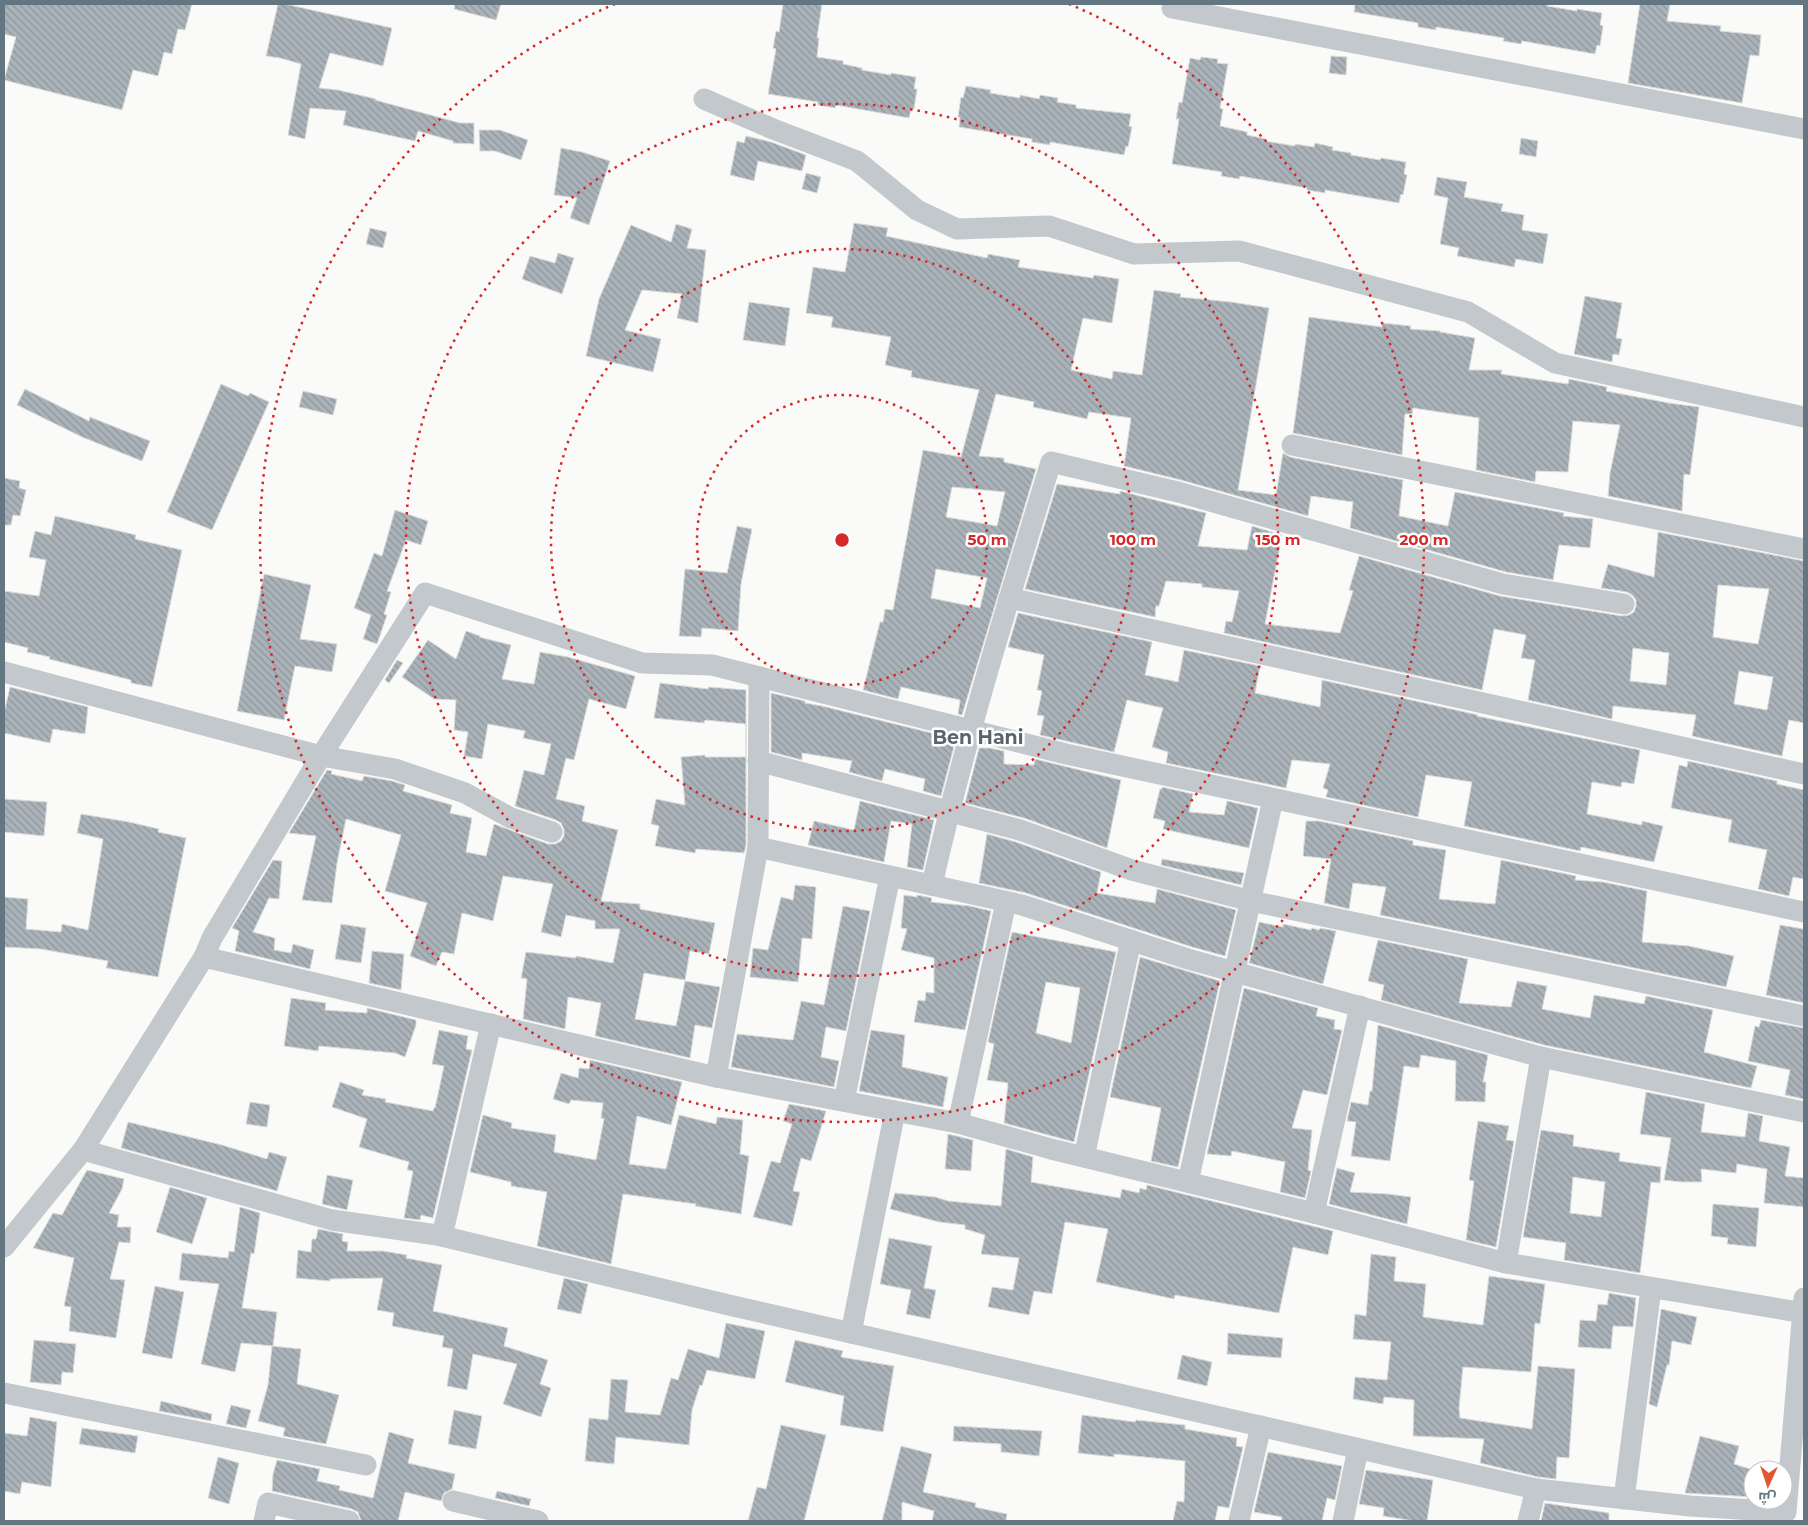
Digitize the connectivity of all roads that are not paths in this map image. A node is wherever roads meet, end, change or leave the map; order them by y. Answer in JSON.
{"nodes":[{"id":1,"x":1172,"y":8,"type":"dead end"},
{"id":2,"x":704,"y":99,"type":"dead end"},
{"id":3,"x":1804,"y":129,"type":"edge"},
{"id":4,"x":1804,"y":417,"type":"edge"},
{"id":5,"x":1292,"y":445,"type":"dead end"},
{"id":6,"x":1804,"y":549,"type":"edge"},
{"id":7,"x":1009,"y":598,"type":"junction"},
{"id":8,"x":1624,"y":604,"type":"dead end"},
{"id":9,"x":4,"y":672,"type":"edge"},
{"id":10,"x":759,"y":677,"type":"junction"},
{"id":11,"x":971,"y":730,"type":"junction"},
{"id":12,"x":321,"y":756,"type":"junction"},
{"id":13,"x":758,"y":761,"type":"junction"},
{"id":14,"x":1804,"y":774,"type":"edge"},
{"id":15,"x":1273,"y":798,"type":"junction"},
{"id":16,"x":949,"y":811,"type":"junction"},
{"id":17,"x":552,"y":832,"type":"dead end"},
{"id":18,"x":758,"y":847,"type":"junction"},
{"id":19,"x":890,"y":876,"type":"junction"},
{"id":20,"x":932,"y":885,"type":"junction"},
{"id":21,"x":1250,"y":901,"type":"junction"},
{"id":22,"x":1006,"y":902,"type":"junction"},
{"id":23,"x":1804,"y":912,"type":"edge"},
{"id":24,"x":1131,"y":940,"type":"junction"},
{"id":25,"x":204,"y":957,"type":"junction"},
{"id":26,"x":1235,"y":972,"type":"junction"},
{"id":27,"x":1360,"y":1006,"type":"junction"},
{"id":28,"x":1804,"y":1016,"type":"edge"},
{"id":29,"x":492,"y":1024,"type":"junction"},
{"id":30,"x":1541,"y":1057,"type":"junction"},
{"id":31,"x":716,"y":1077,"type":"junction"},
{"id":32,"x":844,"y":1101,"type":"junction"},
{"id":33,"x":895,"y":1111,"type":"junction"},
{"id":34,"x":1804,"y":1112,"type":"edge"},
{"id":35,"x":958,"y":1123,"type":"junction"},
{"id":36,"x":83,"y":1150,"type":"junction"},
{"id":37,"x":1084,"y":1157,"type":"junction"},
{"id":38,"x":1188,"y":1182,"type":"junction"},
{"id":39,"x":1314,"y":1213,"type":"junction"},
{"id":40,"x":442,"y":1236,"type":"junction"},
{"id":41,"x":4,"y":1247,"type":"edge"},
{"id":42,"x":1506,"y":1263,"type":"junction"},
{"id":43,"x":1651,"y":1288,"type":"junction"},
{"id":44,"x":1803,"y":1308,"type":"edge"},
{"id":45,"x":851,"y":1333,"type":"junction"},
{"id":46,"x":4,"y":1393,"type":"edge"},
{"id":47,"x":1261,"y":1426,"type":"junction"},
{"id":48,"x":1358,"y":1449,"type":"junction"},
{"id":49,"x":366,"y":1464,"type":"dead end"},
{"id":50,"x":1536,"y":1489,"type":"junction"},
{"id":51,"x":1624,"y":1499,"type":"junction"},
{"id":52,"x":453,"y":1501,"type":"dead end"},
{"id":53,"x":1689,"y":1514,"type":"edge"},
{"id":54,"x":1791,"y":1516,"type":"edge"},
{"id":55,"x":264,"y":1521,"type":"edge"},
{"id":56,"x":349,"y":1521,"type":"edge"},
{"id":57,"x":538,"y":1521,"type":"edge"},
{"id":58,"x":1239,"y":1521,"type":"edge"},
{"id":59,"x":1343,"y":1521,"type":"edge"},
{"id":60,"x":1528,"y":1521,"type":"edge"}],
"edges":[{"from":1,"to":3,"type":"street"},
{"from":2,"to":4,"type":"street"},
{"from":5,"to":6,"type":"street"},
{"from":7,"to":8,"type":"street"},
{"from":7,"to":11,"type":"street"},
{"from":7,"to":14,"type":"street"},
{"from":9,"to":12,"type":"street"},
{"from":10,"to":11,"type":"street"},
{"from":10,"to":12,"type":"street"},
{"from":10,"to":13,"type":"street"},
{"from":11,"to":15,"type":"street"},
{"from":11,"to":16,"type":"street"},
{"from":12,"to":17,"type":"street"},
{"from":12,"to":25,"type":"street"},
{"from":13,"to":16,"type":"street"},
{"from":13,"to":18,"type":"street"},
{"from":15,"to":21,"type":"street"},
{"from":15,"to":23,"type":"street"},
{"from":16,"to":20,"type":"street"},
{"from":16,"to":21,"type":"street"},
{"from":18,"to":19,"type":"street"},
{"from":18,"to":31,"type":"street"},
{"from":19,"to":20,"type":"street"},
{"from":19,"to":32,"type":"street"},
{"from":20,"to":22,"type":"street"},
{"from":21,"to":26,"type":"street"},
{"from":21,"to":28,"type":"street"},
{"from":22,"to":24,"type":"street"},
{"from":22,"to":35,"type":"street"},
{"from":24,"to":26,"type":"street"},
{"from":24,"to":37,"type":"street"},
{"from":25,"to":29,"type":"street"},
{"from":25,"to":36,"type":"street"},
{"from":26,"to":27,"type":"street"},
{"from":26,"to":38,"type":"street"},
{"from":27,"to":30,"type":"street"},
{"from":27,"to":39,"type":"street"},
{"from":29,"to":31,"type":"street"},
{"from":29,"to":40,"type":"street"},
{"from":30,"to":34,"type":"street"},
{"from":30,"to":42,"type":"street"},
{"from":31,"to":32,"type":"street"},
{"from":32,"to":33,"type":"street"},
{"from":33,"to":35,"type":"street"},
{"from":33,"to":45,"type":"street"},
{"from":35,"to":37,"type":"street"},
{"from":36,"to":40,"type":"street"},
{"from":36,"to":41,"type":"street"},
{"from":37,"to":38,"type":"street"},
{"from":38,"to":39,"type":"street"},
{"from":39,"to":42,"type":"street"},
{"from":40,"to":45,"type":"street"},
{"from":42,"to":43,"type":"street"},
{"from":43,"to":44,"type":"street"},
{"from":43,"to":51,"type":"street"},
{"from":44,"to":54,"type":"street"},
{"from":45,"to":47,"type":"street"},
{"from":46,"to":49,"type":"street"},
{"from":47,"to":48,"type":"street"},
{"from":47,"to":58,"type":"street"},
{"from":48,"to":50,"type":"street"},
{"from":48,"to":59,"type":"street"},
{"from":50,"to":51,"type":"street"},
{"from":50,"to":60,"type":"street"},
{"from":51,"to":53,"type":"street"},
{"from":52,"to":57,"type":"street"},
{"from":53,"to":54,"type":"street"},
{"from":55,"to":56,"type":"street"}]}
